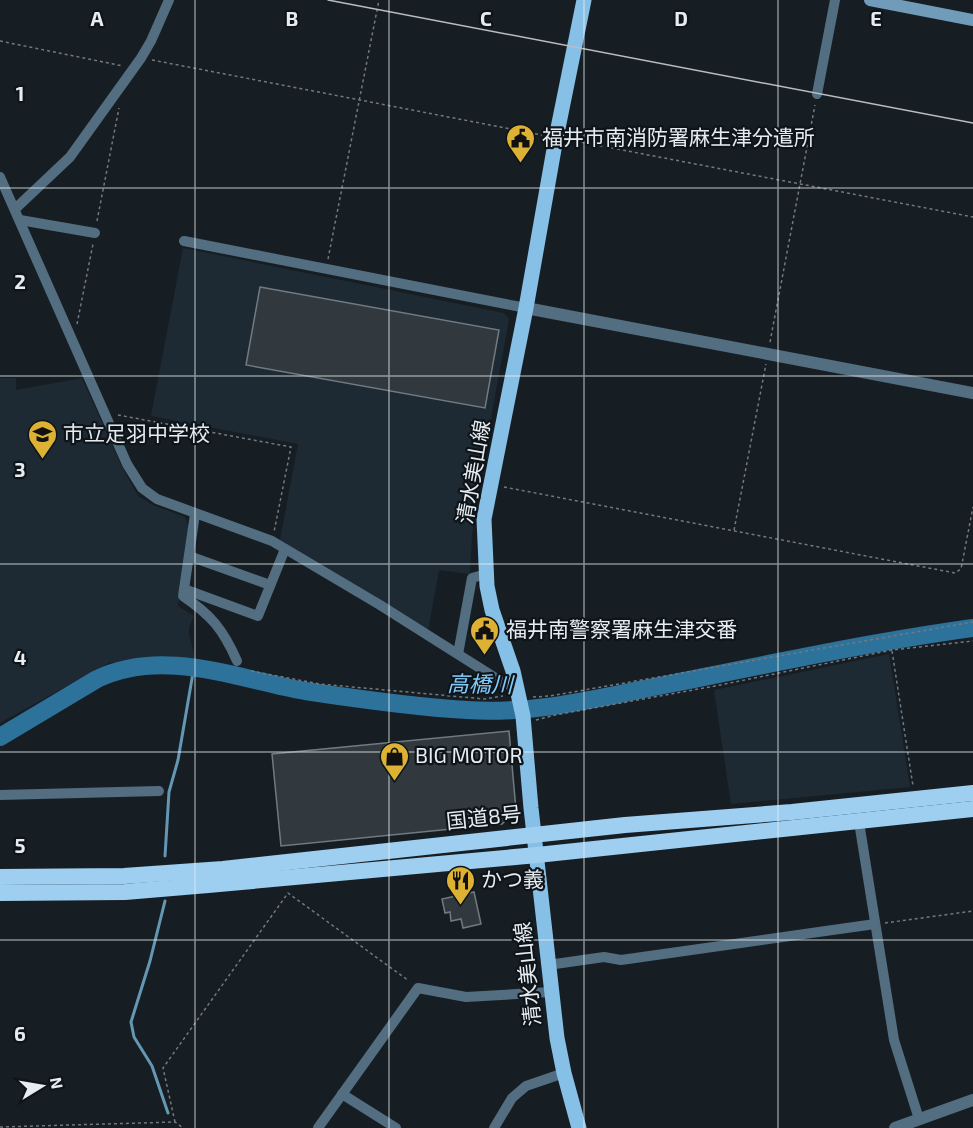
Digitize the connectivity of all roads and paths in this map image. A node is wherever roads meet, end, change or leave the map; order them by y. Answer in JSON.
{"nodes":[{"id":1,"x":170,"y":0,"type":"edge"},
{"id":2,"x":378,"y":0,"type":"edge"},
{"id":3,"x":584,"y":0,"type":"edge"},
{"id":4,"x":836,"y":0,"type":"edge"},
{"id":5,"x":870,"y":0,"type":"edge"},
{"id":6,"x":891,"y":2,"type":"edge"},
{"id":7,"x":973,"y":20,"type":"edge"},
{"id":8,"x":0,"y":41,"type":"edge"},
{"id":9,"x":141,"y":58,"type":"junction"},
{"id":10,"x":132,"y":68,"type":"junction"},
{"id":11,"x":817,"y":94,"type":"joint"},
{"id":12,"x":359,"y":98,"type":"junction"},
{"id":13,"x":119,"y":104,"type":"dead end"},
{"id":14,"x":556,"y":138,"type":"junction"},
{"id":15,"x":0,"y":177,"type":"edge"},
{"id":16,"x":799,"y":184,"type":"junction"},
{"id":17,"x":15,"y":210,"type":"junction"},
{"id":18,"x":973,"y":217,"type":"edge"},
{"id":19,"x":20,"y":220,"type":"junction"},
{"id":20,"x":95,"y":233,"type":"junction"},
{"id":21,"x":184,"y":241,"type":"dead end"},
{"id":22,"x":326,"y":269,"type":"junction"},
{"id":23,"x":526,"y":308,"type":"junction"},
{"id":24,"x":71,"y":334,"type":"junction"},
{"id":25,"x":768,"y":354,"type":"junction"},
{"id":26,"x":973,"y":393,"type":"edge"},
{"id":27,"x":105,"y":412,"type":"junction"},
{"id":28,"x":491,"y":484,"type":"junction"},
{"id":29,"x":973,"y":507,"type":"edge"},
{"id":30,"x":195,"y":514,"type":"junction"},
{"id":31,"x":734,"y":531,"type":"junction"},
{"id":32,"x":272,"y":541,"type":"junction"},
{"id":33,"x":285,"y":549,"type":"junction"},
{"id":34,"x":189,"y":556,"type":"junction"},
{"id":35,"x":486,"y":574,"type":"junction"},
{"id":36,"x":270,"y":585,"type":"junction"},
{"id":37,"x":184,"y":590,"type":"junction"},
{"id":38,"x":973,"y":622,"type":"edge"},
{"id":39,"x":973,"y":641,"type":"edge"},
{"id":40,"x":892,"y":650,"type":"junction"},
{"id":41,"x":458,"y":654,"type":"junction"},
{"id":42,"x":237,"y":661,"type":"dead end"},
{"id":43,"x":251,"y":671,"type":"dead end"},
{"id":44,"x":514,"y":689,"type":"junction"},
{"id":45,"x":524,"y":720,"type":"junction"},
{"id":46,"x":159,"y":791,"type":"dead end"},
{"id":47,"x":973,"y":793,"type":"edge"},
{"id":48,"x":0,"y":795,"type":"edge"},
{"id":49,"x":915,"y":799,"type":"junction"},
{"id":50,"x":973,"y":809,"type":"edge"},
{"id":51,"x":860,"y":822,"type":"junction"},
{"id":52,"x":534,"y":835,"type":"junction"},
{"id":53,"x":537,"y":855,"type":"junction"},
{"id":54,"x":0,"y":877,"type":"edge"},
{"id":55,"x":0,"y":893,"type":"edge"},
{"id":56,"x":973,"y":911,"type":"edge"},
{"id":57,"x":875,"y":924,"type":"junction"},
{"id":58,"x":548,"y":965,"type":"junction"},
{"id":59,"x":418,"y":988,"type":"junction"},
{"id":60,"x":551,"y":992,"type":"junction"},
{"id":61,"x":564,"y":1073,"type":"junction"},
{"id":62,"x":342,"y":1094,"type":"junction"},
{"id":63,"x":973,"y":1100,"type":"edge"},
{"id":64,"x":919,"y":1119,"type":"junction"},
{"id":65,"x":175,"y":1122,"type":"junction"},
{"id":66,"x":0,"y":1127,"type":"edge"},
{"id":67,"x":183,"y":1128,"type":"edge"},
{"id":68,"x":318,"y":1128,"type":"edge"},
{"id":69,"x":396,"y":1128,"type":"edge"},
{"id":70,"x":494,"y":1128,"type":"edge"},
{"id":71,"x":579,"y":1128,"type":"edge"},
{"id":72,"x":895,"y":1128,"type":"edge"}],
"edges":[{"from":1,"to":9,"type":"street"},
{"from":2,"to":12,"type":"path"},
{"from":3,"to":14,"type":"main road","name":"清水美山線"},
{"from":4,"to":11,"type":"street"},
{"from":5,"to":6,"type":"main road"},
{"from":6,"to":7,"type":"main road"},
{"from":8,"to":10,"type":"path"},
{"from":9,"to":10,"type":"street"},
{"from":9,"to":12,"type":"path"},
{"from":10,"to":17,"type":"street"},
{"from":11,"to":16,"type":"path"},
{"from":12,"to":14,"type":"path"},
{"from":12,"to":22,"type":"path"},
{"from":13,"to":20,"type":"path"},
{"from":14,"to":16,"type":"path"},
{"from":14,"to":23,"type":"main road","name":"清水美山線"},
{"from":15,"to":17,"type":"street"},
{"from":16,"to":18,"type":"path"},
{"from":16,"to":25,"type":"path"},
{"from":17,"to":19,"type":"street"},
{"from":19,"to":20,"type":"street"},
{"from":19,"to":24,"type":"street"},
{"from":20,"to":24,"type":"path"},
{"from":21,"to":22,"type":"street"},
{"from":22,"to":23,"type":"street"},
{"from":23,"to":25,"type":"street"},
{"from":23,"to":28,"type":"main road","name":"清水美山線"},
{"from":24,"to":27,"type":"street"},
{"from":25,"to":26,"type":"street"},
{"from":25,"to":31,"type":"path"},
{"from":27,"to":30,"type":"street"},
{"from":27,"to":32,"type":"path"},
{"from":28,"to":31,"type":"path"},
{"from":28,"to":35,"type":"main road","name":"清水美山線"},
{"from":29,"to":31,"type":"path"},
{"from":30,"to":32,"type":"street"},
{"from":30,"to":34,"type":"street"},
{"from":32,"to":33,"type":"street"},
{"from":33,"to":36,"type":"street"},
{"from":33,"to":41,"type":"street"},
{"from":34,"to":36,"type":"street"},
{"from":34,"to":37,"type":"street"},
{"from":35,"to":41,"type":"street"},
{"from":35,"to":44,"type":"main road","name":"清水美山線"},
{"from":36,"to":37,"type":"street"},
{"from":37,"to":42,"type":"street"},
{"from":38,"to":44,"type":"path"},
{"from":39,"to":40,"type":"path"},
{"from":40,"to":45,"type":"path"},
{"from":40,"to":49,"type":"path"},
{"from":41,"to":44,"type":"street"},
{"from":43,"to":44,"type":"path"},
{"from":44,"to":45,"type":"main road","name":"清水美山線"},
{"from":45,"to":52,"type":"main road","name":"清水美山線"},
{"from":46,"to":48,"type":"street"},
{"from":47,"to":49,"type":"highway","name":"国道8号"},
{"from":49,"to":52,"type":"highway","name":"国道8号"},
{"from":50,"to":51,"type":"highway","name":"国道8号"},
{"from":51,"to":53,"type":"highway","name":"国道8号"},
{"from":51,"to":57,"type":"street"},
{"from":52,"to":53,"type":"main road","name":"清水美山線"},
{"from":52,"to":54,"type":"highway","name":"国道8号"},
{"from":53,"to":55,"type":"highway","name":"国道8号"},
{"from":53,"to":58,"type":"main road","name":"清水美山線"},
{"from":56,"to":57,"type":"path"},
{"from":57,"to":58,"type":"street"},
{"from":57,"to":64,"type":"street"},
{"from":58,"to":60,"type":"main road","name":"清水美山線"},
{"from":59,"to":60,"type":"street"},
{"from":59,"to":62,"type":"street"},
{"from":59,"to":65,"type":"path"},
{"from":60,"to":61,"type":"main road","name":"清水美山線"},
{"from":61,"to":70,"type":"street"},
{"from":61,"to":71,"type":"main road","name":"清水美山線"},
{"from":62,"to":68,"type":"street"},
{"from":62,"to":69,"type":"street"},
{"from":63,"to":64,"type":"street"},
{"from":64,"to":72,"type":"street"},
{"from":65,"to":66,"type":"path"},
{"from":65,"to":67,"type":"path"}]}
